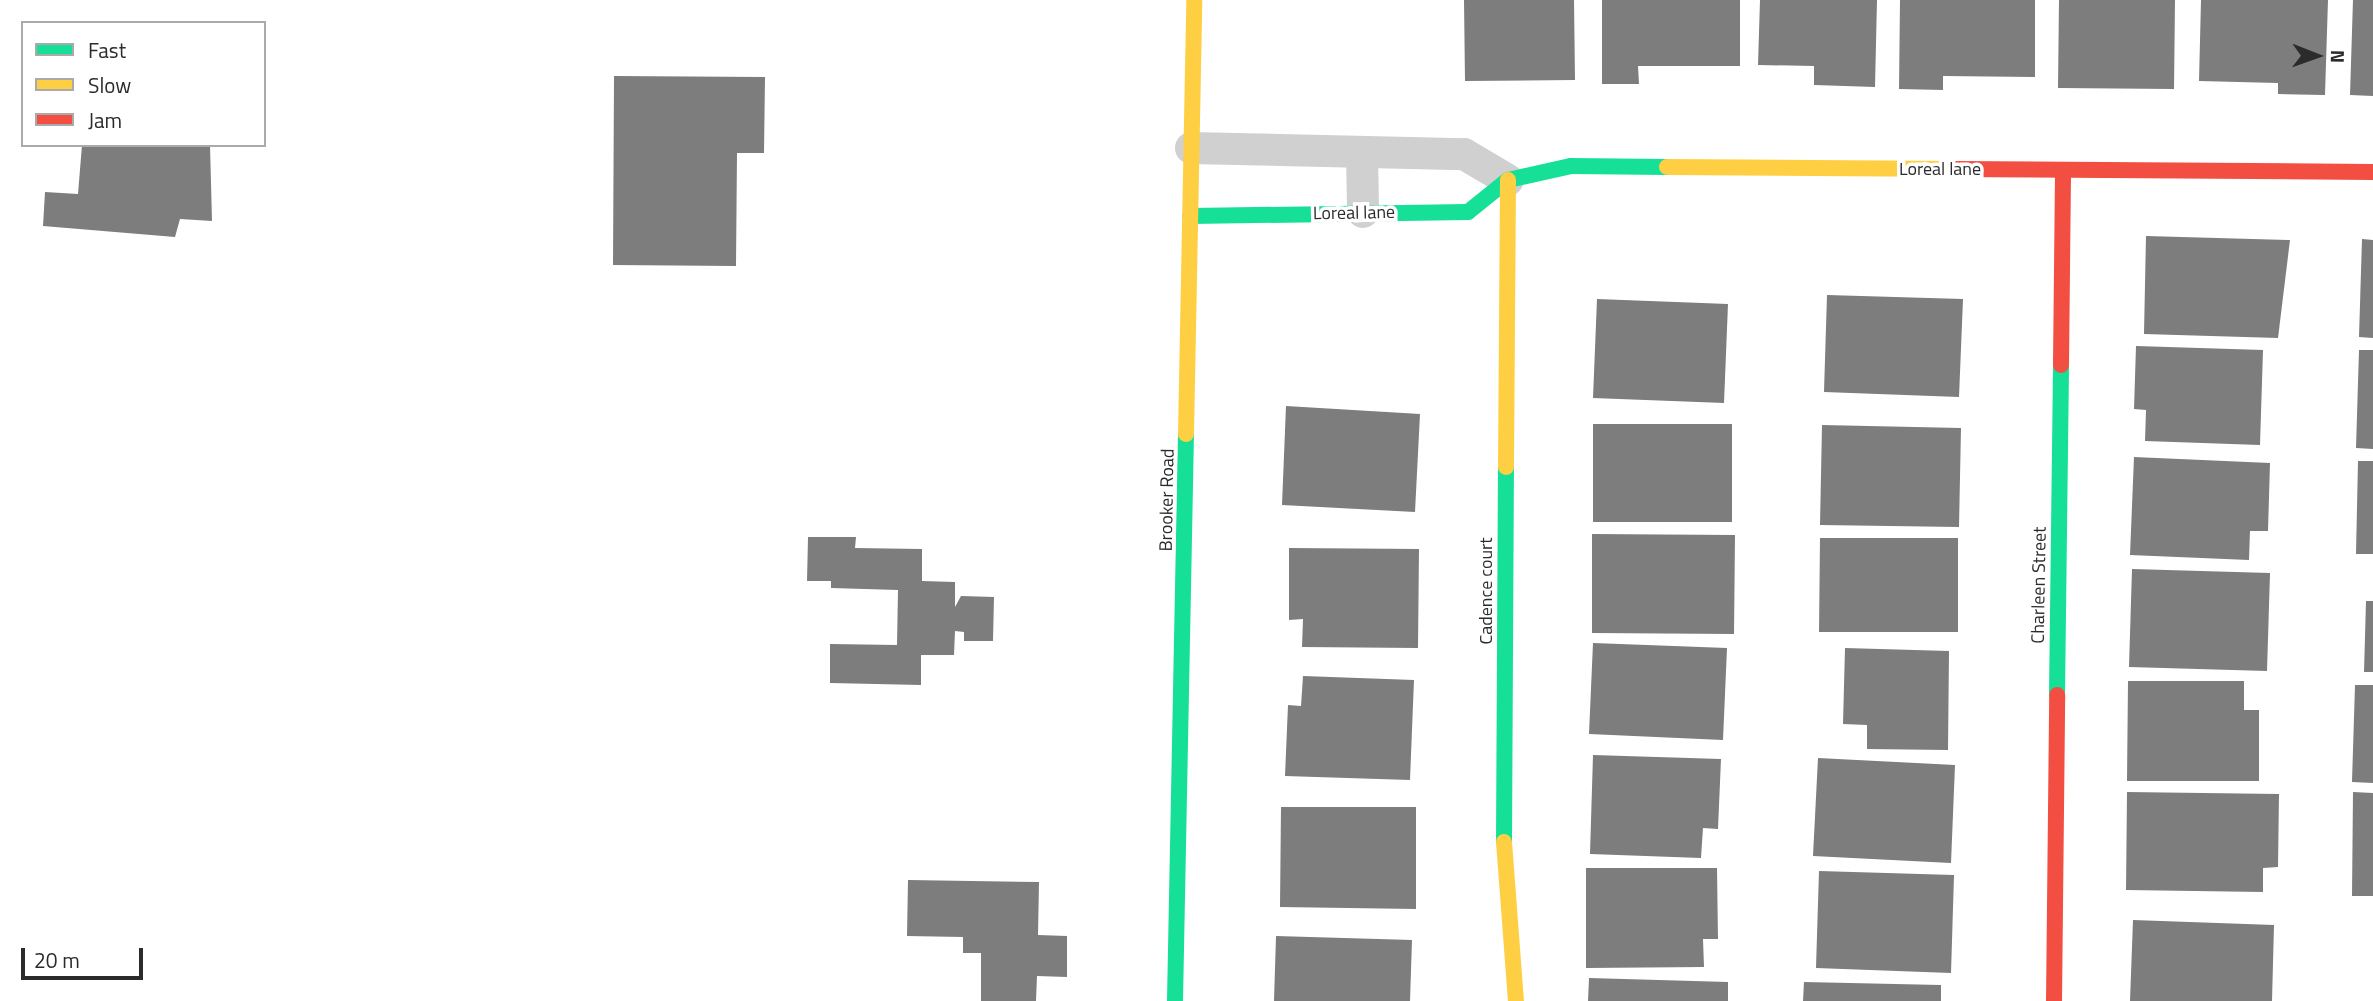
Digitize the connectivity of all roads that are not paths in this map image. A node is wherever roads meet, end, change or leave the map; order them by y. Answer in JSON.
{"nodes":[{"id":1,"x":1194,"y":0,"type":"edge"},
{"id":2,"x":1191,"y":148,"type":"junction"},
{"id":3,"x":1362,"y":152,"type":"junction"},
{"id":4,"x":2063,"y":170,"type":"junction"},
{"id":5,"x":2373,"y":172,"type":"edge"},
{"id":6,"x":1508,"y":180,"type":"junction"},
{"id":7,"x":1363,"y":212,"type":"junction"},
{"id":8,"x":1190,"y":216,"type":"junction"},
{"id":9,"x":1175,"y":1001,"type":"edge"},
{"id":10,"x":1516,"y":1001,"type":"edge"},
{"id":11,"x":2054,"y":1001,"type":"edge"}],
"edges":[{"from":1,"to":2,"type":"street","name":"Brooker Road"},
{"from":2,"to":3,"type":"street"},
{"from":2,"to":8,"type":"street","name":"Brooker Road"},
{"from":3,"to":6,"type":"street"},
{"from":3,"to":7,"type":"street"},
{"from":4,"to":5,"type":"street","name":"Loreal lane"},
{"from":4,"to":6,"type":"street","name":"Loreal lane"},
{"from":4,"to":11,"type":"street","name":"Charleen Street"},
{"from":6,"to":7,"type":"street","name":"Loreal lane"},
{"from":6,"to":10,"type":"street","name":"Cadence court"},
{"from":7,"to":8,"type":"street","name":"Loreal lane"},
{"from":8,"to":9,"type":"street","name":"Brooker Road"}]}
